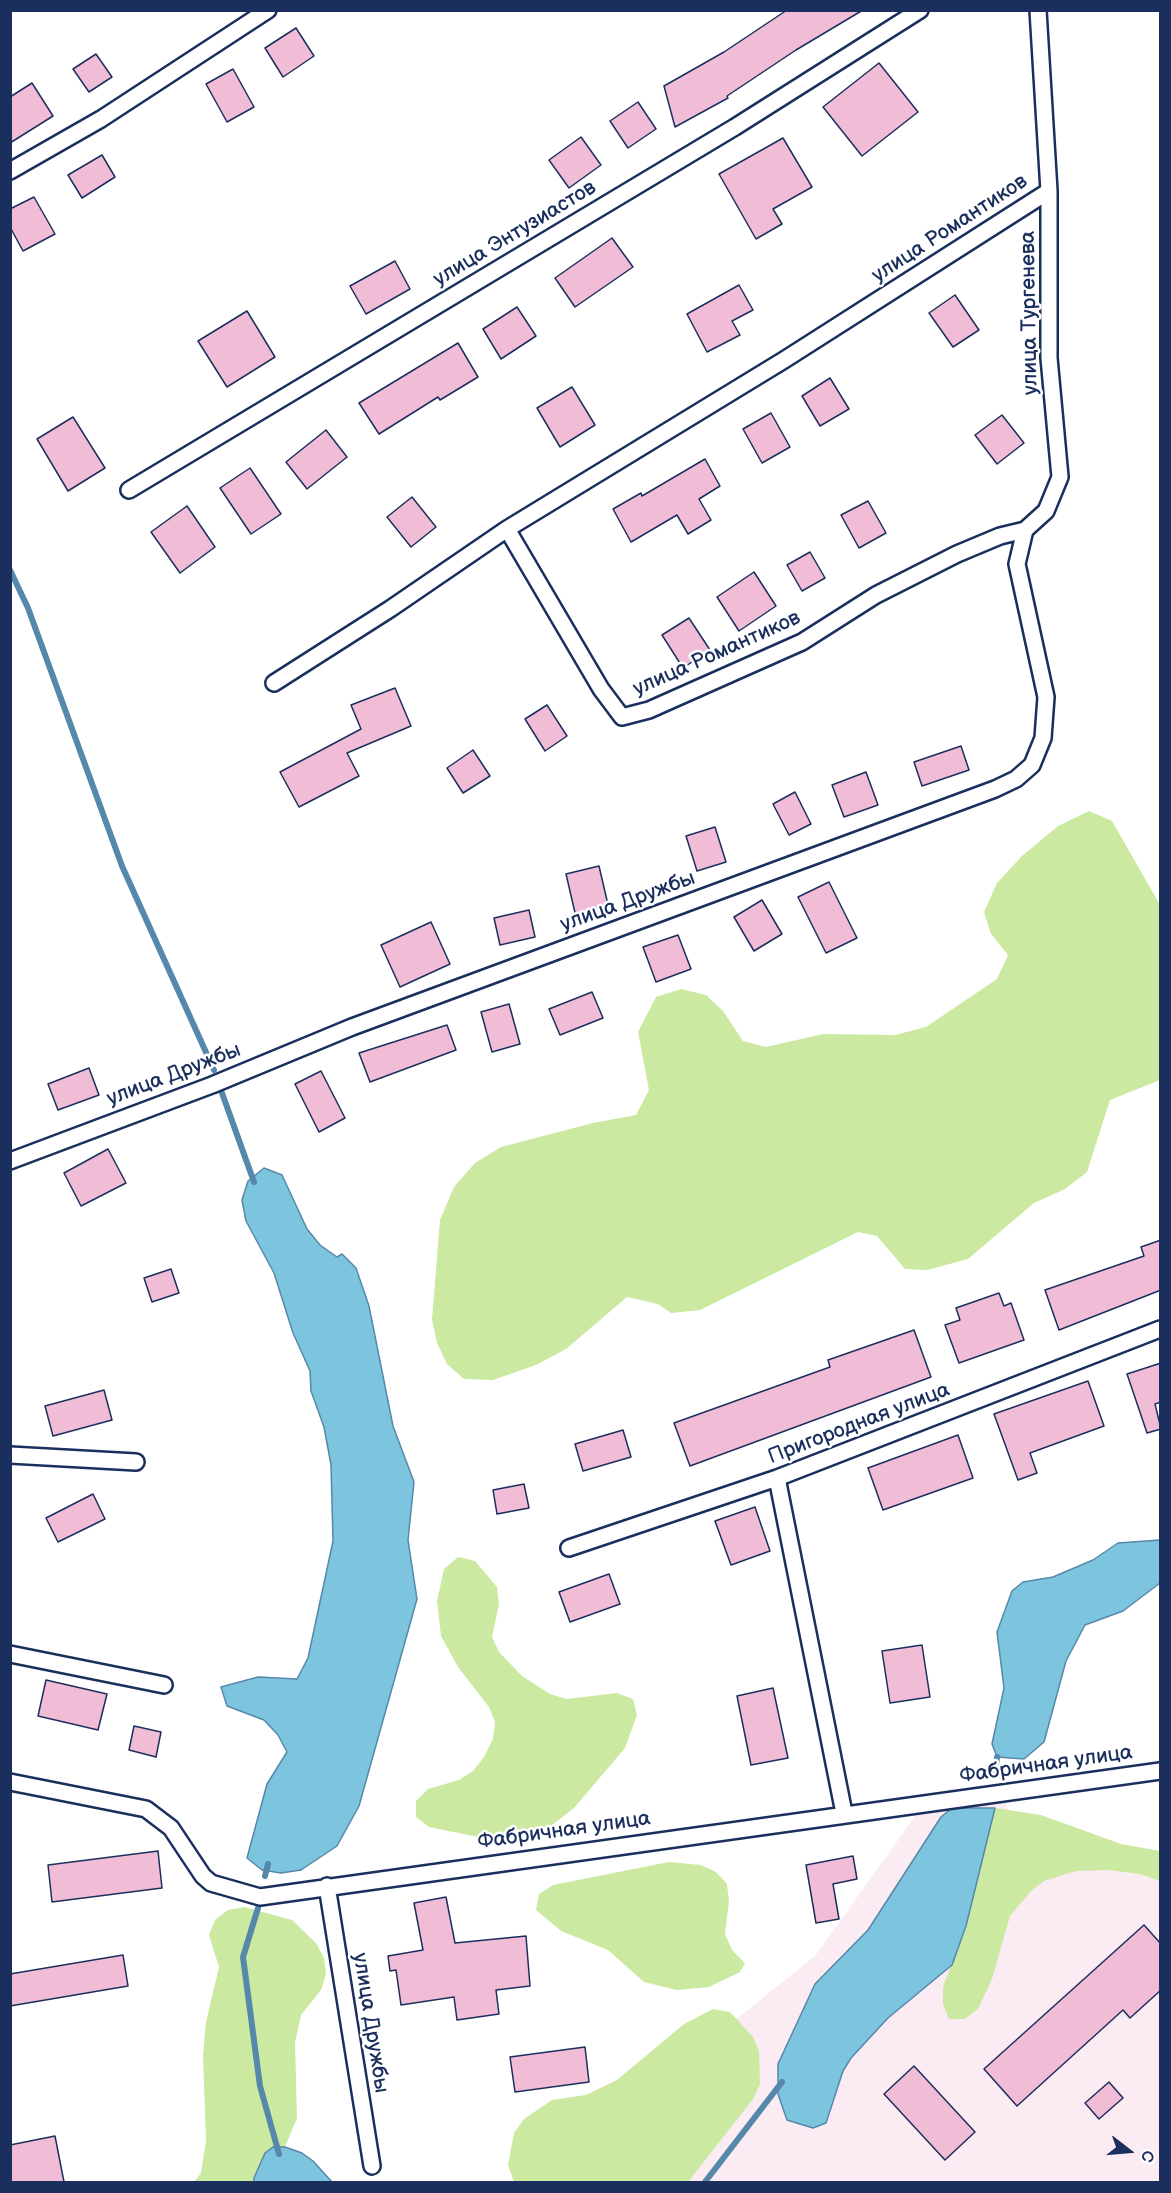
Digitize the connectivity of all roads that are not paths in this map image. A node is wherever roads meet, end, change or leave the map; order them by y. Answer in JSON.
{"nodes":[{"id":1,"x":268,"y":10,"type":"edge"},
{"id":2,"x":920,"y":10,"type":"edge"},
{"id":3,"x":1038,"y":10,"type":"edge"},
{"id":4,"x":10,"y":171,"type":"edge"},
{"id":5,"x":1049,"y":191,"type":"junction"},
{"id":6,"x":129,"y":490,"type":"dead end"},
{"id":7,"x":507,"y":529,"type":"junction"},
{"id":8,"x":1025,"y":530,"type":"junction"},
{"id":9,"x":274,"y":683,"type":"dead end"},
{"id":10,"x":10,"y":1161,"type":"edge"},
{"id":11,"x":1161,"y":1329,"type":"edge"},
{"id":12,"x":10,"y":1455,"type":"edge"},
{"id":13,"x":136,"y":1462,"type":"dead end"},
{"id":14,"x":777,"y":1478,"type":"junction"},
{"id":15,"x":569,"y":1548,"type":"dead end"},
{"id":16,"x":10,"y":1654,"type":"edge"},
{"id":17,"x":164,"y":1684,"type":"dead end"},
{"id":18,"x":1161,"y":1771,"type":"edge"},
{"id":19,"x":10,"y":1782,"type":"edge"},
{"id":20,"x":844,"y":1813,"type":"junction"},
{"id":21,"x":327,"y":1886,"type":"junction"},
{"id":22,"x":372,"y":2166,"type":"dead end"}],
"edges":[{"from":1,"to":4,"type":"street"},
{"from":2,"to":6,"type":"street","name":"улица Энтузиастов"},
{"from":3,"to":5,"type":"street","name":"улица Тургенева"},
{"from":5,"to":7,"type":"street","name":"улица Романтиков"},
{"from":5,"to":8,"type":"street","name":"улица Тургенева"},
{"from":7,"to":8,"type":"street","name":"улица Романтиков"},
{"from":7,"to":9,"type":"street","name":"улица Романтиков"},
{"from":8,"to":10,"type":"street","name":"улица Дружбы"},
{"from":11,"to":14,"type":"street","name":"Пригородная улица"},
{"from":12,"to":13,"type":"street"},
{"from":14,"to":15,"type":"street","name":"Пригородная улица"},
{"from":14,"to":20,"type":"street"},
{"from":16,"to":17,"type":"street"},
{"from":18,"to":20,"type":"street","name":"Фабричная улица"},
{"from":19,"to":21,"type":"street","name":"Фабричная улица"},
{"from":20,"to":21,"type":"street","name":"Фабричная улица"},
{"from":21,"to":22,"type":"street","name":"улица Дружбы"}]}
